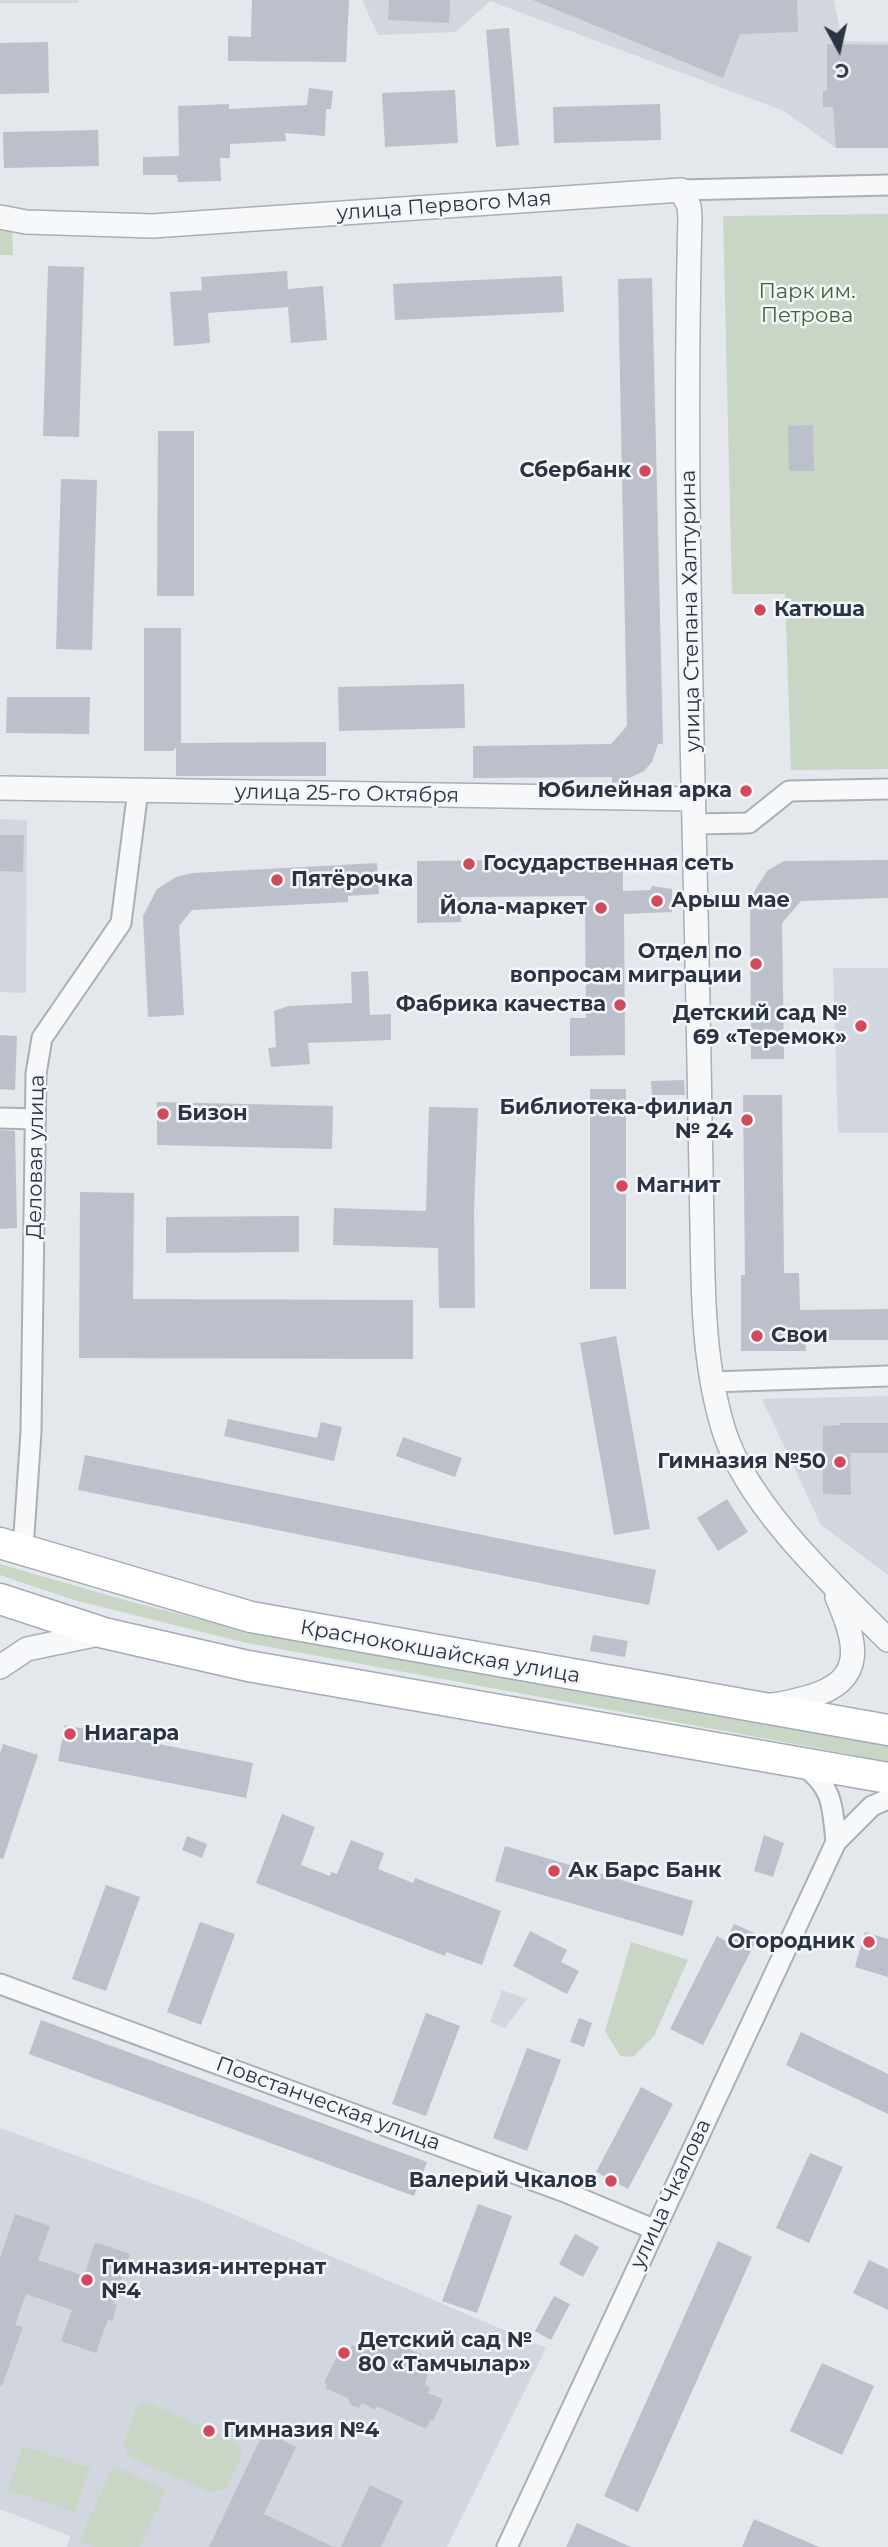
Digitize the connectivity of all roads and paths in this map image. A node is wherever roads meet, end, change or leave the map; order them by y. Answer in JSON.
{"nodes":[{"id":1,"x":888,"y":185,"type":"edge"},
{"id":2,"x":681,"y":190,"type":"junction"},
{"id":3,"x":0,"y":217,"type":"edge"},
{"id":4,"x":0,"y":788,"type":"edge"},
{"id":5,"x":888,"y":789,"type":"edge"},
{"id":6,"x":138,"y":790,"type":"junction"},
{"id":7,"x":694,"y":799,"type":"junction"},
{"id":8,"x":694,"y":824,"type":"junction"},
{"id":9,"x":0,"y":1118,"type":"edge"},
{"id":10,"x":35,"y":1119,"type":"junction"},
{"id":11,"x":888,"y":1376,"type":"edge"},
{"id":12,"x":712,"y":1382,"type":"junction"},
{"id":13,"x":11,"y":1546,"type":"edge"},
{"id":14,"x":832,"y":1584,"type":"junction"},
{"id":15,"x":0,"y":1599,"type":"edge"},
{"id":16,"x":104,"y":1633,"type":"junction"},
{"id":17,"x":888,"y":1640,"type":"edge"},
{"id":18,"x":0,"y":1667,"type":"edge"},
{"id":19,"x":752,"y":1707,"type":"junction"},
{"id":20,"x":888,"y":1730,"type":"edge"},
{"id":21,"x":800,"y":1762,"type":"junction"},
{"id":22,"x":888,"y":1778,"type":"edge"},
{"id":23,"x":888,"y":1799,"type":"edge"},
{"id":24,"x":836,"y":1842,"type":"junction"},
{"id":25,"x":0,"y":1984,"type":"edge"},
{"id":26,"x":653,"y":2229,"type":"junction"},
{"id":27,"x":507,"y":2547,"type":"edge"}],
"edges":[{"from":1,"to":2,"type":"street","name":"улица Первого Мая"},
{"from":2,"to":3,"type":"street","name":"улица Первого Мая"},
{"from":2,"to":7,"type":"street","name":"улица Степана Халтурина"},
{"from":4,"to":6,"type":"street","name":"улица 25-го Октября"},
{"from":5,"to":8,"type":"street"},
{"from":6,"to":7,"type":"street","name":"улица 25-го Октября"},
{"from":6,"to":10,"type":"street","name":"Деловая улица"},
{"from":7,"to":8,"type":"street","name":"улица Степана Халтурина"},
{"from":8,"to":12,"type":"street","name":"улица Степана Халтурина"},
{"from":9,"to":10,"type":"street"},
{"from":10,"to":13,"type":"street","name":"Деловая улица"},
{"from":11,"to":12,"type":"street"},
{"from":12,"to":14,"type":"street","name":"улица Степана Халтурина"},
{"from":13,"to":19,"type":"main road","name":"Краснококшайская улица"},
{"from":14,"to":17,"type":"street","name":"улица Степана Халтурина"},
{"from":14,"to":19,"type":"street","name":"улица Степана Халтурина"},
{"from":15,"to":16,"type":"main road"},
{"from":16,"to":18,"type":"street"},
{"from":16,"to":21,"type":"main road"},
{"from":19,"to":20,"type":"main road","name":"Краснококшайская улица"},
{"from":21,"to":22,"type":"main road"},
{"from":21,"to":24,"type":"street"},
{"from":23,"to":24,"type":"street","name":"улица Чкалова"},
{"from":24,"to":26,"type":"street","name":"улица Чкалова"},
{"from":25,"to":26,"type":"street","name":"Повстанческая улица"},
{"from":26,"to":27,"type":"street","name":"улица Чкалова"}]}
